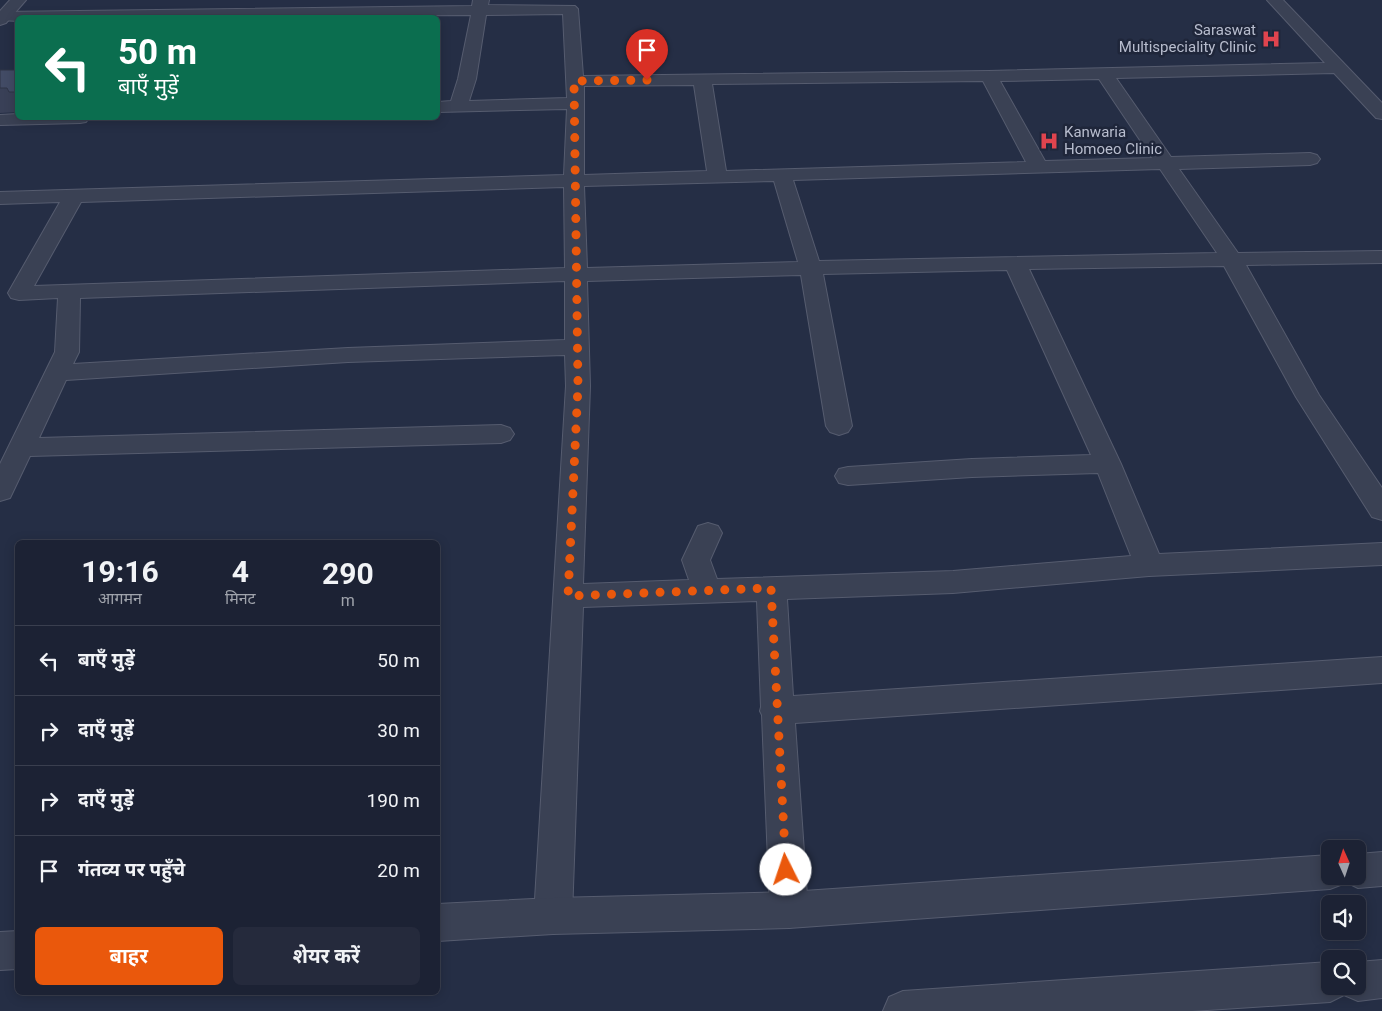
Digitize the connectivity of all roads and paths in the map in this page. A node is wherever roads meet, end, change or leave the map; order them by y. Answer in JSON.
{"nodes":[{"id":1,"x":18,"y":0,"type":"edge"},
{"id":2,"x":196,"y":0,"type":"edge"},
{"id":3,"x":1275,"y":0,"type":"edge"},
{"id":4,"x":480,"y":5,"type":"edge"},
{"id":5,"x":377,"y":14,"type":"edge"},
{"id":6,"x":187,"y":15,"type":"edge"},
{"id":7,"x":281,"y":15,"type":"edge"},
{"id":8,"x":2,"y":18,"type":"edge"},
{"id":9,"x":15,"y":18,"type":"edge"},
{"id":10,"x":1340,"y":68,"type":"junction"},
{"id":11,"x":1104,"y":74,"type":"junction"},
{"id":12,"x":989,"y":76,"type":"junction"},
{"id":13,"x":702,"y":79,"type":"junction"},
{"id":14,"x":575,"y":92,"type":"junction"},
{"id":15,"x":1373,"y":95,"type":"edge"},
{"id":16,"x":440,"y":107,"type":"edge"},
{"id":17,"x":458,"y":107,"type":"junction"},
{"id":18,"x":1382,"y":114,"type":"edge"},
{"id":19,"x":0,"y":120,"type":"edge"},
{"id":20,"x":15,"y":120,"type":"edge"},
{"id":21,"x":1310,"y":158,"type":"dead end"},
{"id":22,"x":1168,"y":163,"type":"junction"},
{"id":23,"x":1039,"y":168,"type":"junction"},
{"id":24,"x":782,"y":176,"type":"junction"},
{"id":25,"x":718,"y":178,"type":"junction"},
{"id":26,"x":574,"y":182,"type":"junction"},
{"id":27,"x":74,"y":196,"type":"junction"},
{"id":28,"x":0,"y":198,"type":"edge"},
{"id":29,"x":1382,"y":257,"type":"edge"},
{"id":30,"x":1231,"y":258,"type":"junction"},
{"id":31,"x":1015,"y":263,"type":"junction"},
{"id":32,"x":811,"y":269,"type":"junction"},
{"id":33,"x":575,"y":275,"type":"junction"},
{"id":34,"x":69,"y":291,"type":"junction"},
{"id":35,"x":577,"y":348,"type":"junction"},
{"id":36,"x":57,"y":373,"type":"junction"},
{"id":37,"x":839,"y":426,"type":"dead end"},
{"id":38,"x":501,"y":434,"type":"dead end"},
{"id":39,"x":21,"y":447,"type":"junction"},
{"id":40,"x":1108,"y":464,"type":"junction"},
{"id":41,"x":1369,"y":472,"type":"edge"},
{"id":42,"x":848,"y":476,"type":"dead end"},
{"id":43,"x":0,"y":490,"type":"edge"},
{"id":44,"x":1382,"y":510,"type":"edge"},
{"id":45,"x":708,"y":533,"type":"dead end"},
{"id":46,"x":1382,"y":554,"type":"edge"},
{"id":47,"x":1149,"y":565,"type":"junction"},
{"id":48,"x":771,"y":588,"type":"junction"},
{"id":49,"x":707,"y":591,"type":"junction"},
{"id":50,"x":568,"y":596,"type":"junction"},
{"id":51,"x":1382,"y":670,"type":"edge"},
{"id":52,"x":776,"y":712,"type":"junction"},
{"id":53,"x":1382,"y":869,"type":"edge"},
{"id":54,"x":1366,"y":870,"type":"edge"},
{"id":55,"x":1321,"y":873,"type":"edge"},
{"id":56,"x":789,"y":910,"type":"junction"},
{"id":57,"x":553,"y":916,"type":"junction"},
{"id":58,"x":440,"y":923,"type":"edge"},
{"id":59,"x":15,"y":950,"type":"edge"},
{"id":60,"x":0,"y":951,"type":"edge"},
{"id":61,"x":1382,"y":979,"type":"edge"},
{"id":62,"x":1366,"y":980,"type":"edge"},
{"id":63,"x":1321,"y":983,"type":"edge"},
{"id":64,"x":903,"y":1011,"type":"edge"}],
"edges":[{"from":1,"to":8,"type":"street"},
{"from":2,"to":6,"type":"street"},
{"from":3,"to":10,"type":"street"},
{"from":4,"to":5,"type":"street"},
{"from":4,"to":14,"type":"street"},
{"from":4,"to":17,"type":"street"},
{"from":5,"to":7,"type":"street"},
{"from":8,"to":9,"type":"street"},
{"from":10,"to":11,"type":"street"},
{"from":10,"to":15,"type":"street"},
{"from":11,"to":12,"type":"street"},
{"from":11,"to":22,"type":"street"},
{"from":12,"to":13,"type":"street"},
{"from":12,"to":23,"type":"street"},
{"from":13,"to":14,"type":"street"},
{"from":13,"to":25,"type":"street"},
{"from":14,"to":17,"type":"street"},
{"from":14,"to":26,"type":"street"},
{"from":15,"to":18,"type":"street"},
{"from":16,"to":17,"type":"street"},
{"from":19,"to":20,"type":"street"},
{"from":21,"to":22,"type":"street"},
{"from":22,"to":23,"type":"street"},
{"from":22,"to":30,"type":"street"},
{"from":23,"to":24,"type":"street"},
{"from":24,"to":25,"type":"street"},
{"from":24,"to":32,"type":"street"},
{"from":25,"to":26,"type":"street"},
{"from":26,"to":27,"type":"street"},
{"from":26,"to":33,"type":"street"},
{"from":27,"to":28,"type":"street"},
{"from":27,"to":34,"type":"street"},
{"from":29,"to":30,"type":"street"},
{"from":30,"to":31,"type":"street"},
{"from":30,"to":41,"type":"street"},
{"from":31,"to":32,"type":"street"},
{"from":31,"to":40,"type":"street"},
{"from":32,"to":33,"type":"street"},
{"from":32,"to":37,"type":"street"},
{"from":33,"to":34,"type":"street"},
{"from":33,"to":35,"type":"street"},
{"from":34,"to":36,"type":"street"},
{"from":35,"to":36,"type":"street"},
{"from":35,"to":50,"type":"street"},
{"from":36,"to":39,"type":"street"},
{"from":38,"to":39,"type":"street"},
{"from":39,"to":43,"type":"street"},
{"from":40,"to":42,"type":"street"},
{"from":40,"to":47,"type":"street"},
{"from":41,"to":44,"type":"street"},
{"from":45,"to":49,"type":"street"},
{"from":46,"to":47,"type":"street"},
{"from":47,"to":48,"type":"street"},
{"from":48,"to":49,"type":"street"},
{"from":48,"to":52,"type":"street"},
{"from":49,"to":50,"type":"street"},
{"from":50,"to":57,"type":"street"},
{"from":51,"to":52,"type":"street"},
{"from":52,"to":56,"type":"street"},
{"from":53,"to":54,"type":"street"},
{"from":55,"to":56,"type":"street"},
{"from":56,"to":57,"type":"street"},
{"from":57,"to":58,"type":"street"},
{"from":59,"to":60,"type":"street"},
{"from":61,"to":62,"type":"street"},
{"from":63,"to":64,"type":"street"}]}
